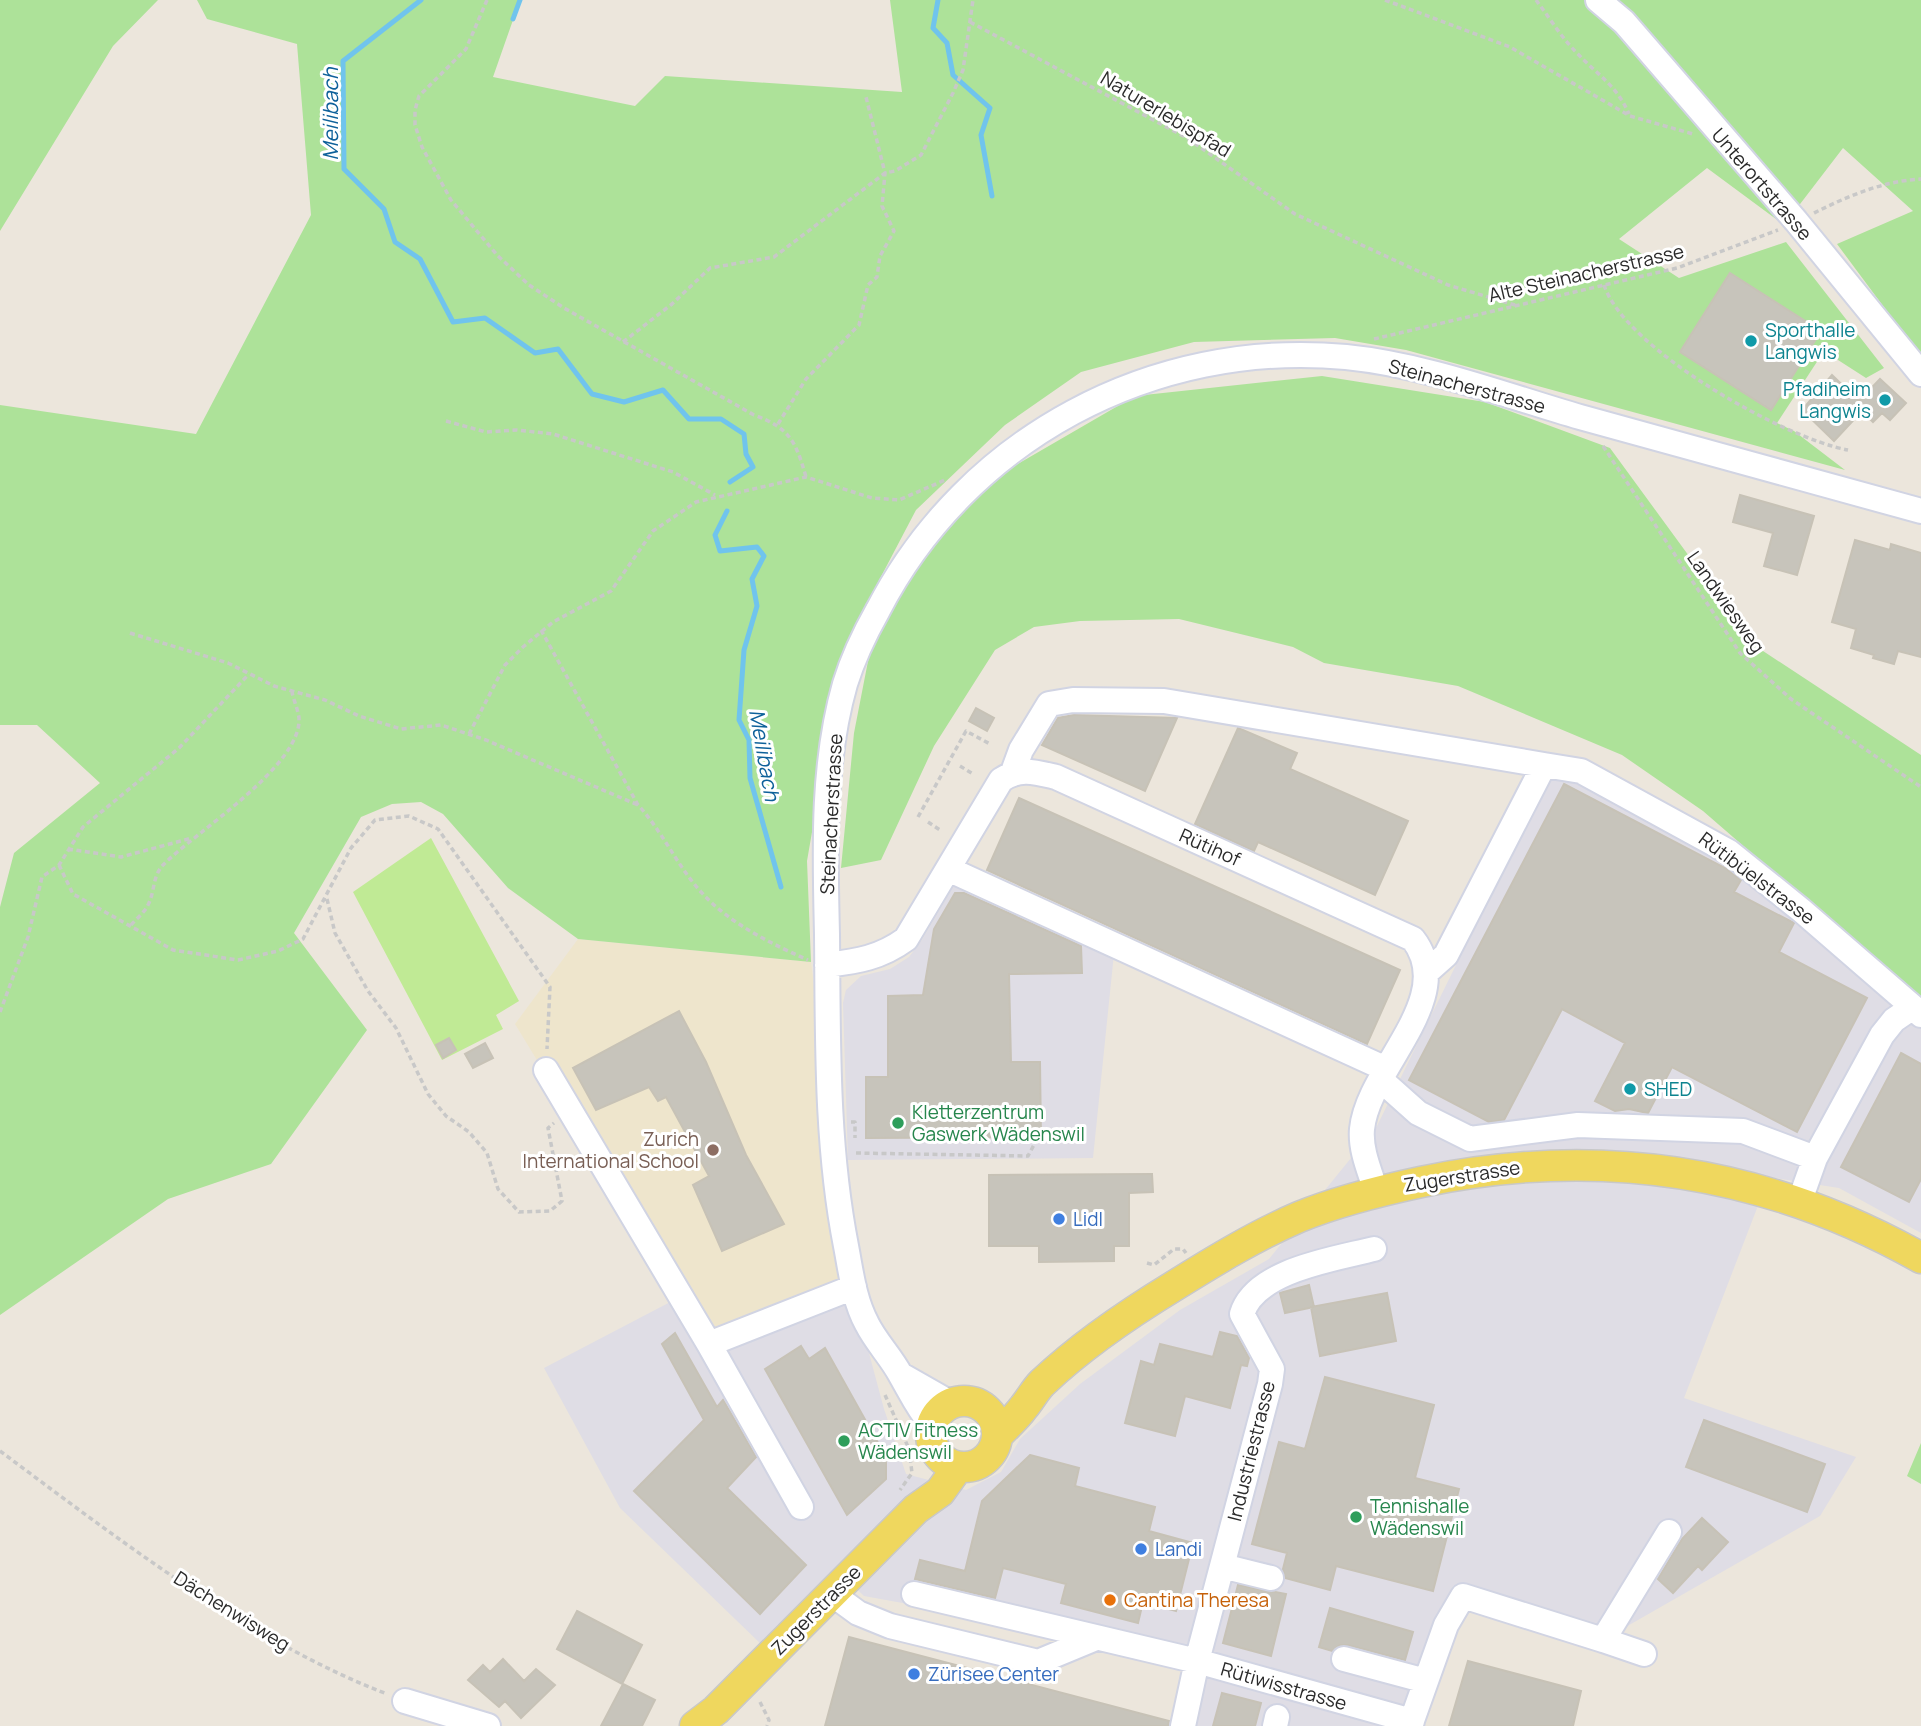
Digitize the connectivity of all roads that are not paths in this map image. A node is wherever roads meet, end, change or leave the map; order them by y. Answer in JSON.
{"nodes":[{"id":1,"x":1598,"y":0,"type":"edge"},
{"id":2,"x":1921,"y":374,"type":"edge"},
{"id":3,"x":1921,"y":511,"type":"edge"},
{"id":4,"x":1544,"y":765,"type":"junction"},
{"id":5,"x":1013,"y":772,"type":"junction"},
{"id":6,"x":948,"y":869,"type":"junction"},
{"id":7,"x":827,"y":965,"type":"junction"},
{"id":8,"x":1428,"y":971,"type":"junction"},
{"id":9,"x":1917,"y":1011,"type":"edge"},
{"id":10,"x":546,"y":1070,"type":"road end"},
{"id":11,"x":1384,"y":1075,"type":"junction"},
{"id":12,"x":1815,"y":1158,"type":"junction"},
{"id":13,"x":1376,"y":1191,"type":"junction"},
{"id":14,"x":1799,"y":1203,"type":"junction"},
{"id":15,"x":1374,"y":1249,"type":"dead end"},
{"id":16,"x":1921,"y":1258,"type":"edge"},
{"id":17,"x":854,"y":1287,"type":"junction"},
{"id":18,"x":709,"y":1344,"type":"junction"},
{"id":19,"x":893,"y":1384,"type":"junction"},
{"id":20,"x":951,"y":1404,"type":"junction"},
{"id":21,"x":992,"y":1422,"type":"junction"},
{"id":22,"x":932,"y":1426,"type":"junction"},
{"id":23,"x":948,"y":1461,"type":"junction"},
{"id":24,"x":801,"y":1507,"type":"dead end"},
{"id":25,"x":1669,"y":1532,"type":"dead end"},
{"id":26,"x":1222,"y":1566,"type":"junction"},
{"id":27,"x":1271,"y":1578,"type":"dead end"},
{"id":28,"x":832,"y":1594,"type":"junction"},
{"id":29,"x":914,"y":1594,"type":"dead end"},
{"id":30,"x":1096,"y":1638,"type":"junction"},
{"id":31,"x":1603,"y":1640,"type":"junction"},
{"id":32,"x":1644,"y":1654,"type":"dead end"},
{"id":33,"x":1344,"y":1659,"type":"dead end"},
{"id":34,"x":1197,"y":1661,"type":"junction"},
{"id":35,"x":1426,"y":1681,"type":"junction"},
{"id":36,"x":405,"y":1701,"type":"road end"},
{"id":37,"x":708,"y":1721,"type":"edge"},
{"id":38,"x":1411,"y":1724,"type":"edge"},
{"id":39,"x":488,"y":1726,"type":"edge"},
{"id":40,"x":1183,"y":1726,"type":"edge"}],
"edges":[{"from":1,"to":2,"type":"street","name":"Unterortstrasse"},
{"from":3,"to":7,"type":"street","name":"Steinacherstrasse"},
{"from":4,"to":5,"type":"street","name":"Rütibüelstrasse"},
{"from":4,"to":8,"type":"street"},
{"from":4,"to":9,"type":"street","name":"Rütibüelstrasse"},
{"from":5,"to":6,"type":"street"},
{"from":5,"to":8,"type":"street","name":"Rütihof"},
{"from":6,"to":7,"type":"street"},
{"from":6,"to":11,"type":"street"},
{"from":7,"to":17,"type":"street","name":"Steinacherstrasse"},
{"from":8,"to":11,"type":"street"},
{"from":9,"to":12,"type":"street","name":"Rütibüelstrasse"},
{"from":10,"to":18,"type":"street"},
{"from":11,"to":12,"type":"street"},
{"from":11,"to":13,"type":"street"},
{"from":12,"to":14,"type":"street","name":"Rütibüelstrasse"},
{"from":13,"to":14,"type":"main road","name":"Zugerstrasse"},
{"from":13,"to":21,"type":"main road","name":"Zugerstrasse"},
{"from":14,"to":16,"type":"main road","name":"Zugerstrasse"},
{"from":15,"to":26,"type":"street","name":"Industriestrasse"},
{"from":17,"to":18,"type":"street"},
{"from":17,"to":19,"type":"street","name":"Steinacherstrasse"},
{"from":18,"to":24,"type":"street"},
{"from":19,"to":20,"type":"street","name":"Steinacherstrasse"},
{"from":19,"to":22,"type":"street","name":"Steinacherstrasse"},
{"from":20,"to":21,"type":"main road"},
{"from":20,"to":22,"type":"main road"},
{"from":21,"to":23,"type":"main road"},
{"from":22,"to":23,"type":"main road"},
{"from":23,"to":28,"type":"main road","name":"Zugerstrasse"},
{"from":25,"to":31,"type":"street"},
{"from":26,"to":27,"type":"street"},
{"from":26,"to":34,"type":"street","name":"Industriestrasse"},
{"from":28,"to":30,"type":"street"},
{"from":28,"to":37,"type":"main road","name":"Zugerstrasse"},
{"from":29,"to":30,"type":"street"},
{"from":30,"to":34,"type":"street"},
{"from":31,"to":32,"type":"street","name":"Rütiwisstrasse"},
{"from":31,"to":35,"type":"street","name":"Rütiwisstrasse"},
{"from":33,"to":35,"type":"street"},
{"from":34,"to":38,"type":"street","name":"Rütiwisstrasse"},
{"from":34,"to":40,"type":"street","name":"Industriestrasse"},
{"from":35,"to":38,"type":"street","name":"Rütiwisstrasse"},
{"from":36,"to":39,"type":"street"}]}
